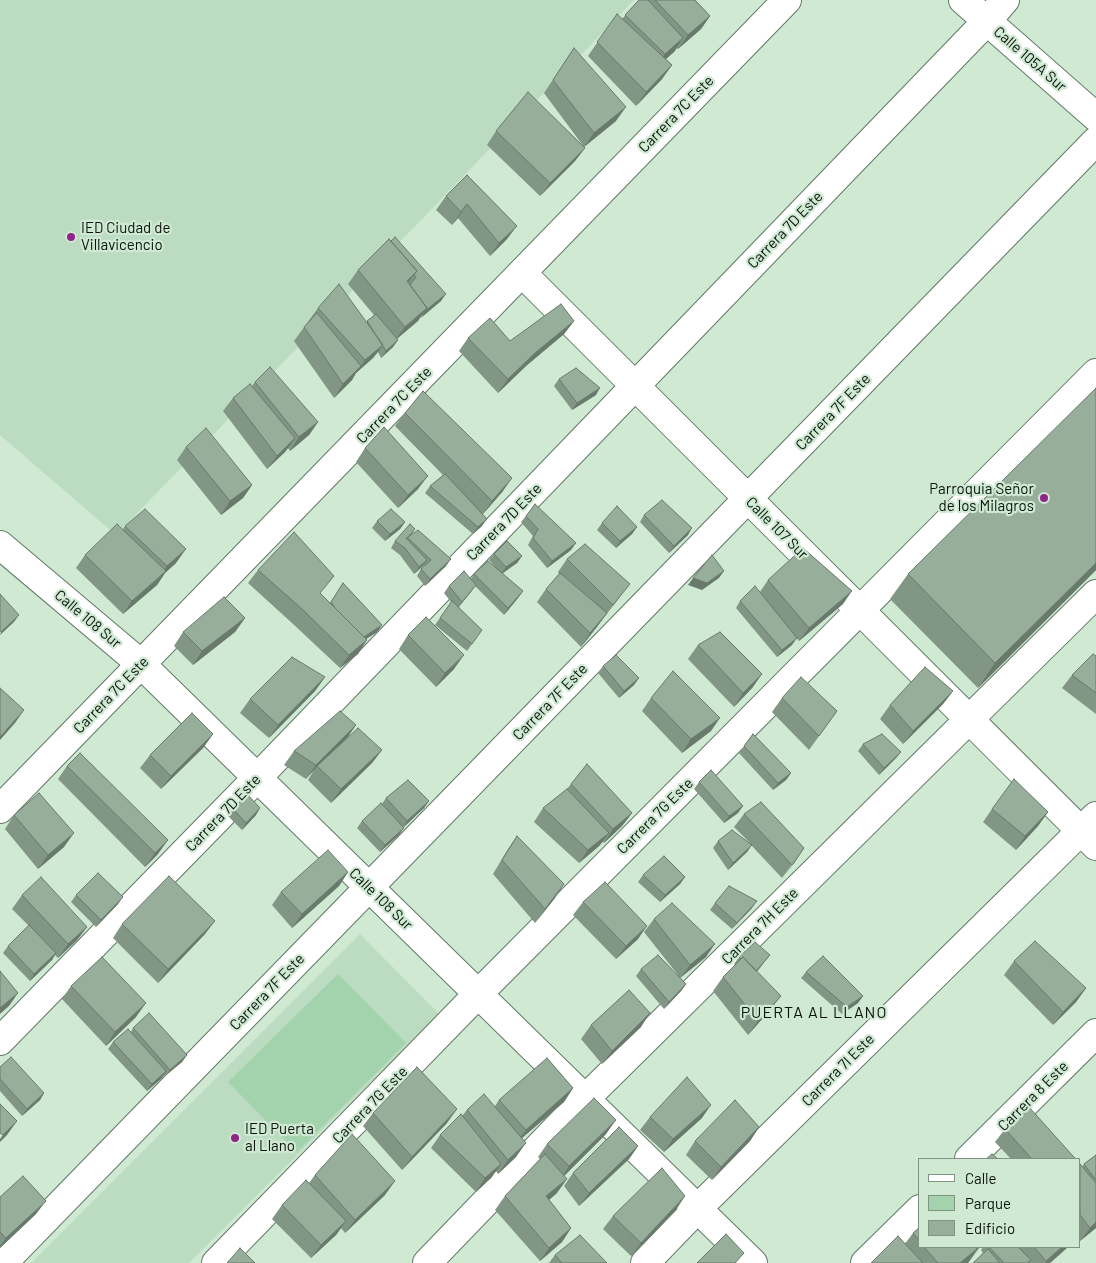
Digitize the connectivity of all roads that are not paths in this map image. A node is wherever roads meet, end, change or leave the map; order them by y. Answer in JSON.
{"nodes":[{"id":1,"x":787,"y":0,"type":"edge"},
{"id":2,"x":963,"y":0,"type":"edge"},
{"id":3,"x":1005,"y":0,"type":"edge"},
{"id":4,"x":987,"y":21,"type":"junction"},
{"id":5,"x":1096,"y":117,"type":"edge"},
{"id":6,"x":1096,"y":141,"type":"edge"},
{"id":7,"x":522,"y":274,"type":"junction"},
{"id":8,"x":1096,"y":373,"type":"edge"},
{"id":9,"x":634,"y":386,"type":"junction"},
{"id":10,"x":748,"y":499,"type":"junction"},
{"id":11,"x":3,"y":553,"type":"edge"},
{"id":12,"x":1096,"y":594,"type":"edge"},
{"id":13,"x":859,"y":610,"type":"junction"},
{"id":14,"x":141,"y":664,"type":"junction"},
{"id":15,"x":969,"y":720,"type":"junction"},
{"id":16,"x":257,"y":778,"type":"junction"},
{"id":17,"x":0,"y":809,"type":"edge"},
{"id":18,"x":1091,"y":831,"type":"edge"},
{"id":19,"x":369,"y":888,"type":"junction"},
{"id":20,"x":478,"y":994,"type":"junction"},
{"id":21,"x":1096,"y":1033,"type":"edge"},
{"id":22,"x":0,"y":1041,"type":"edge"},
{"id":23,"x":585,"y":1099,"type":"junction"},
{"id":24,"x":970,"y":1158,"type":"edge"},
{"id":25,"x":698,"y":1209,"type":"junction"},
{"id":26,"x":918,"y":1210,"type":"edge"},
{"id":27,"x":3,"y":1263,"type":"edge"},
{"id":28,"x":216,"y":1263,"type":"edge"},
{"id":29,"x":428,"y":1263,"type":"edge"},
{"id":30,"x":645,"y":1263,"type":"edge"},
{"id":31,"x":753,"y":1263,"type":"edge"},
{"id":32,"x":865,"y":1263,"type":"edge"}],
"edges":[{"from":1,"to":7,"type":"street","name":"Carrera 7C Este"},
{"from":2,"to":4,"type":"street","name":"Calle 105A Sur"},
{"from":3,"to":4,"type":"street","name":"Carrera 7D Este"},
{"from":4,"to":5,"type":"street","name":"Calle 105A Sur"},
{"from":4,"to":9,"type":"street","name":"Carrera 7D Este"},
{"from":6,"to":10,"type":"street","name":"Carrera 7F Este"},
{"from":7,"to":9,"type":"street","name":"Calle 107 Sur"},
{"from":7,"to":14,"type":"street","name":"Carrera 7C Este"},
{"from":8,"to":13,"type":"street","name":"Carrera 7G Este"},
{"from":9,"to":10,"type":"street","name":"Calle 107 Sur"},
{"from":9,"to":16,"type":"street","name":"Carrera 7D Este"},
{"from":10,"to":13,"type":"street","name":"Calle 107 Sur"},
{"from":10,"to":19,"type":"street","name":"Carrera 7F Este"},
{"from":11,"to":14,"type":"street","name":"Calle 108 Sur"},
{"from":12,"to":15,"type":"street","name":"Carrera 7H Este"},
{"from":13,"to":15,"type":"street","name":"Calle 107 Sur"},
{"from":13,"to":20,"type":"street","name":"Carrera 7G Este"},
{"from":14,"to":16,"type":"street","name":"Calle 108 Sur"},
{"from":14,"to":17,"type":"street","name":"Carrera 7C Este"},
{"from":15,"to":18,"type":"street","name":"Calle 107 Sur"},
{"from":15,"to":23,"type":"street","name":"Carrera 7H Este"},
{"from":16,"to":19,"type":"street","name":"Calle 108 Sur"},
{"from":16,"to":22,"type":"street","name":"Carrera 7D Este"},
{"from":18,"to":25,"type":"street","name":"Carrera 7I Este"},
{"from":19,"to":20,"type":"street","name":"Calle 108 Sur"},
{"from":19,"to":27,"type":"street","name":"Carrera 7F Este"},
{"from":20,"to":23,"type":"street","name":"Calle 108 Sur"},
{"from":20,"to":28,"type":"street","name":"Carrera 7G Este"},
{"from":21,"to":24,"type":"street","name":"Carrera 8 Este"},
{"from":23,"to":25,"type":"street","name":"Calle 108 Sur"},
{"from":23,"to":29,"type":"street","name":"Carrera 7H Este"},
{"from":25,"to":30,"type":"street","name":"Carrera 7I Este"},
{"from":25,"to":31,"type":"street","name":"Calle 108 Sur"},
{"from":26,"to":32,"type":"street"}]}
